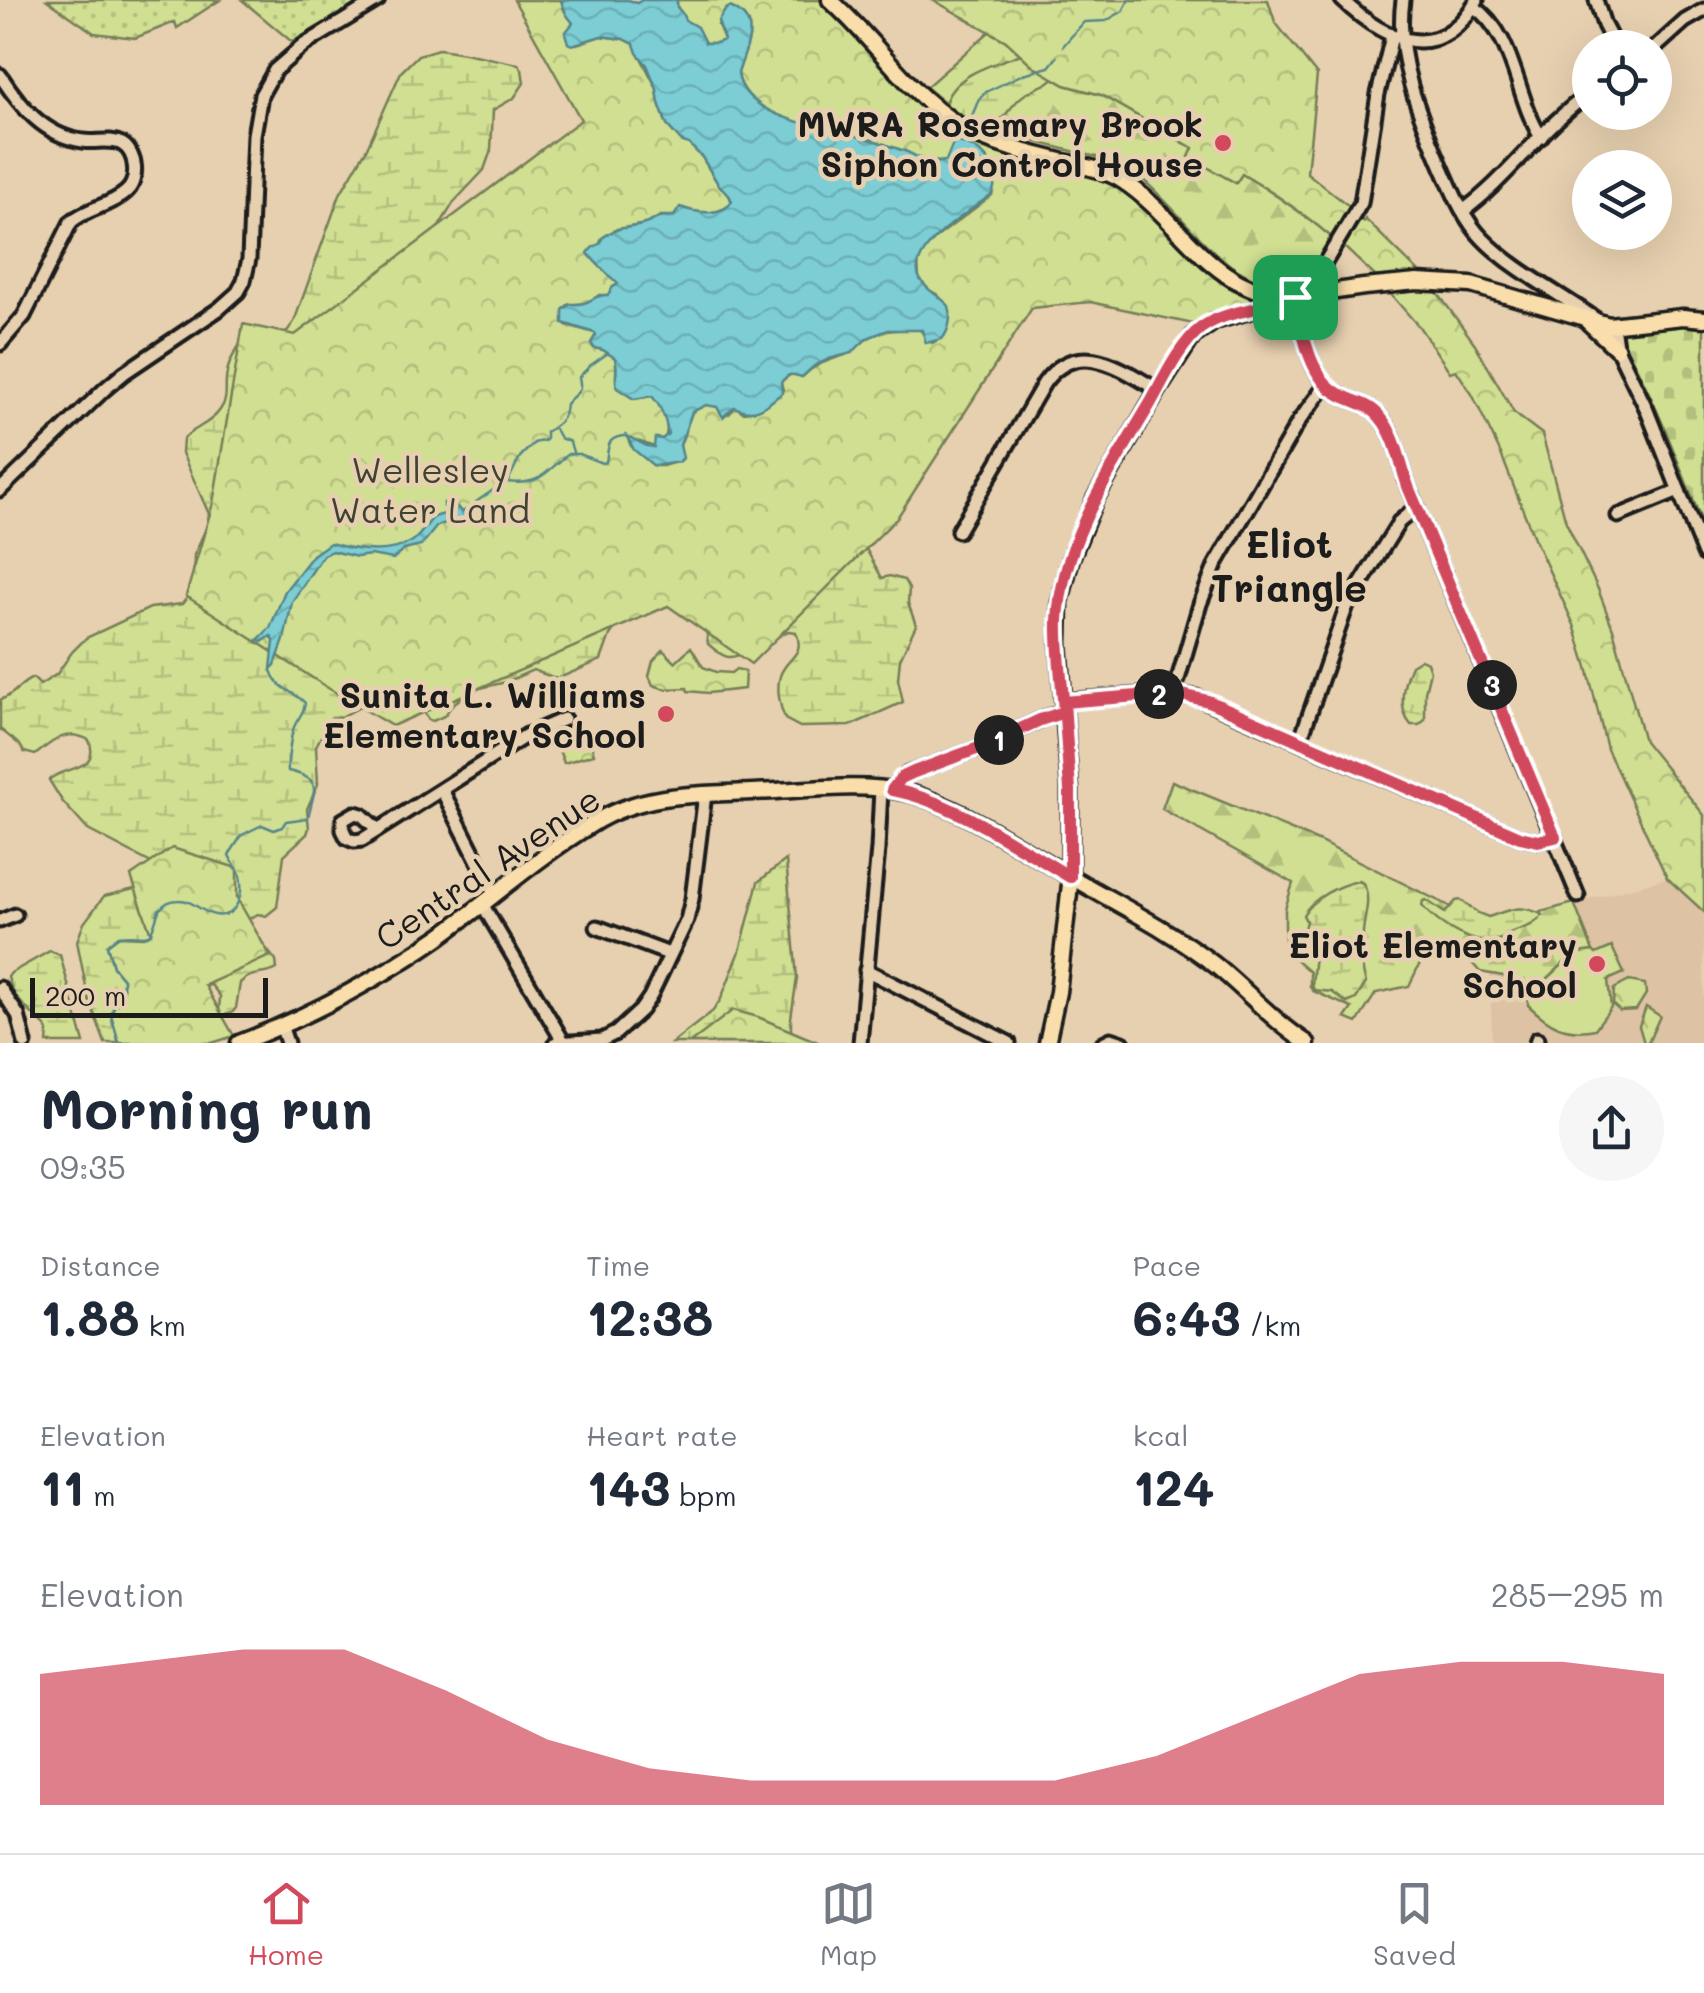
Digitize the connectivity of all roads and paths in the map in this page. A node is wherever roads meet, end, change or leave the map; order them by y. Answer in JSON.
{"nodes":[{"id":1,"x":378,"y":0,"type":"edge"},
{"id":2,"x":830,"y":0,"type":"edge"},
{"id":3,"x":1342,"y":0,"type":"edge"},
{"id":4,"x":1402,"y":0,"type":"edge"},
{"id":5,"x":1596,"y":0,"type":"edge"},
{"id":6,"x":1475,"y":3,"type":"edge"},
{"id":7,"x":1704,"y":10,"type":"edge"},
{"id":8,"x":1607,"y":30,"type":"edge"},
{"id":9,"x":1672,"y":33,"type":"edge"},
{"id":10,"x":1398,"y":38,"type":"junction"},
{"id":11,"x":0,"y":75,"type":"edge"},
{"id":12,"x":6,"y":93,"type":"edge"},
{"id":13,"x":1572,"y":109,"type":"edge"},
{"id":14,"x":1542,"y":137,"type":"junction"},
{"id":15,"x":1463,"y":211,"type":"junction"},
{"id":16,"x":1536,"y":278,"type":"junction"},
{"id":17,"x":1312,"y":295,"type":"junction"},
{"id":18,"x":1295,"y":297,"type":"junction"},
{"id":19,"x":1534,"y":302,"type":"junction"},
{"id":20,"x":1584,"y":318,"type":"junction"},
{"id":21,"x":1704,"y":319,"type":"edge"},
{"id":22,"x":1607,"y":324,"type":"junction"},
{"id":23,"x":0,"y":344,"type":"edge"},
{"id":24,"x":1617,"y":349,"type":"junction"},
{"id":25,"x":1326,"y":385,"type":"junction"},
{"id":26,"x":1158,"y":390,"type":"junction"},
{"id":27,"x":0,"y":490,"type":"edge"},
{"id":28,"x":1678,"y":491,"type":"junction"},
{"id":29,"x":1417,"y":507,"type":"junction"},
{"id":30,"x":1618,"y":516,"type":"dead end"},
{"id":31,"x":958,"y":531,"type":"dead end"},
{"id":32,"x":1704,"y":554,"type":"edge"},
{"id":33,"x":1174,"y":693,"type":"junction"},
{"id":34,"x":1064,"y":706,"type":"junction"},
{"id":35,"x":564,"y":719,"type":"dead end"},
{"id":36,"x":1300,"y":741,"type":"junction"},
{"id":37,"x":442,"y":790,"type":"junction"},
{"id":38,"x":887,"y":790,"type":"junction"},
{"id":39,"x":705,"y":794,"type":"junction"},
{"id":40,"x":378,"y":829,"type":"dead end"},
{"id":41,"x":1555,"y":837,"type":"junction"},
{"id":42,"x":1070,"y":877,"type":"junction"},
{"id":43,"x":1578,"y":896,"type":"dead end"},
{"id":44,"x":488,"y":899,"type":"junction"},
{"id":45,"x":15,"y":915,"type":"dead end"},
{"id":46,"x":0,"y":921,"type":"edge"},
{"id":47,"x":597,"y":927,"type":"dead end"},
{"id":48,"x":669,"y":954,"type":"junction"},
{"id":49,"x":866,"y":970,"type":"junction"},
{"id":50,"x":0,"y":988,"type":"edge"},
{"id":51,"x":280,"y":1026,"type":"junction"},
{"id":52,"x":1301,"y":1041,"type":"edge"},
{"id":53,"x":560,"y":1042,"type":"edge"},
{"id":54,"x":25,"y":1043,"type":"edge"},
{"id":55,"x":239,"y":1043,"type":"edge"},
{"id":56,"x":286,"y":1043,"type":"edge"},
{"id":57,"x":860,"y":1043,"type":"edge"},
{"id":58,"x":1009,"y":1043,"type":"edge"},
{"id":59,"x":1047,"y":1043,"type":"edge"},
{"id":60,"x":1104,"y":1043,"type":"edge"},
{"id":61,"x":1123,"y":1043,"type":"edge"}],
"edges":[{"from":1,"to":27,"type":"street"},
{"from":2,"to":18,"type":"main road"},
{"from":3,"to":10,"type":"street"},
{"from":4,"to":10,"type":"street"},
{"from":5,"to":8,"type":"street"},
{"from":6,"to":10,"type":"street"},
{"from":6,"to":14,"type":"street"},
{"from":7,"to":9,"type":"street"},
{"from":10,"to":15,"type":"street"},
{"from":10,"to":17,"type":"street"},
{"from":11,"to":12,"type":"street"},
{"from":12,"to":23,"type":"street"},
{"from":13,"to":14,"type":"street"},
{"from":14,"to":15,"type":"street"},
{"from":15,"to":16,"type":"street"},
{"from":16,"to":19,"type":"street"},
{"from":16,"to":22,"type":"street"},
{"from":17,"to":18,"type":"main road"},
{"from":17,"to":19,"type":"main road"},
{"from":18,"to":25,"type":"street"},
{"from":18,"to":26,"type":"main road"},
{"from":19,"to":20,"type":"main road"},
{"from":20,"to":22,"type":"main road"},
{"from":20,"to":24,"type":"main road"},
{"from":21,"to":22,"type":"main road"},
{"from":22,"to":24,"type":"street"},
{"from":24,"to":28,"type":"street"},
{"from":25,"to":29,"type":"street"},
{"from":25,"to":33,"type":"street"},
{"from":26,"to":31,"type":"street"},
{"from":26,"to":34,"type":"main road"},
{"from":28,"to":30,"type":"street"},
{"from":28,"to":32,"type":"street"},
{"from":29,"to":36,"type":"street"},
{"from":29,"to":41,"type":"street"},
{"from":33,"to":34,"type":"street"},
{"from":33,"to":36,"type":"street"},
{"from":34,"to":38,"type":"street"},
{"from":34,"to":42,"type":"main road"},
{"from":35,"to":37,"type":"street"},
{"from":36,"to":41,"type":"street"},
{"from":37,"to":40,"type":"street"},
{"from":37,"to":44,"type":"street"},
{"from":38,"to":39,"type":"main road","name":"Central Avenue"},
{"from":38,"to":42,"type":"main road","name":"Central Avenue"},
{"from":38,"to":49,"type":"street"},
{"from":39,"to":44,"type":"main road","name":"Central Avenue"},
{"from":39,"to":48,"type":"street"},
{"from":41,"to":43,"type":"street"},
{"from":42,"to":52,"type":"main road","name":"Central Avenue"},
{"from":42,"to":59,"type":"main road"},
{"from":44,"to":51,"type":"main road","name":"Central Avenue"},
{"from":44,"to":53,"type":"street"},
{"from":45,"to":46,"type":"street"},
{"from":47,"to":48,"type":"street"},
{"from":48,"to":53,"type":"street"},
{"from":49,"to":57,"type":"street"},
{"from":49,"to":58,"type":"street"},
{"from":50,"to":54,"type":"street"},
{"from":51,"to":55,"type":"main road","name":"Central Avenue"},
{"from":51,"to":56,"type":"street"},
{"from":60,"to":61,"type":"street"}]}
